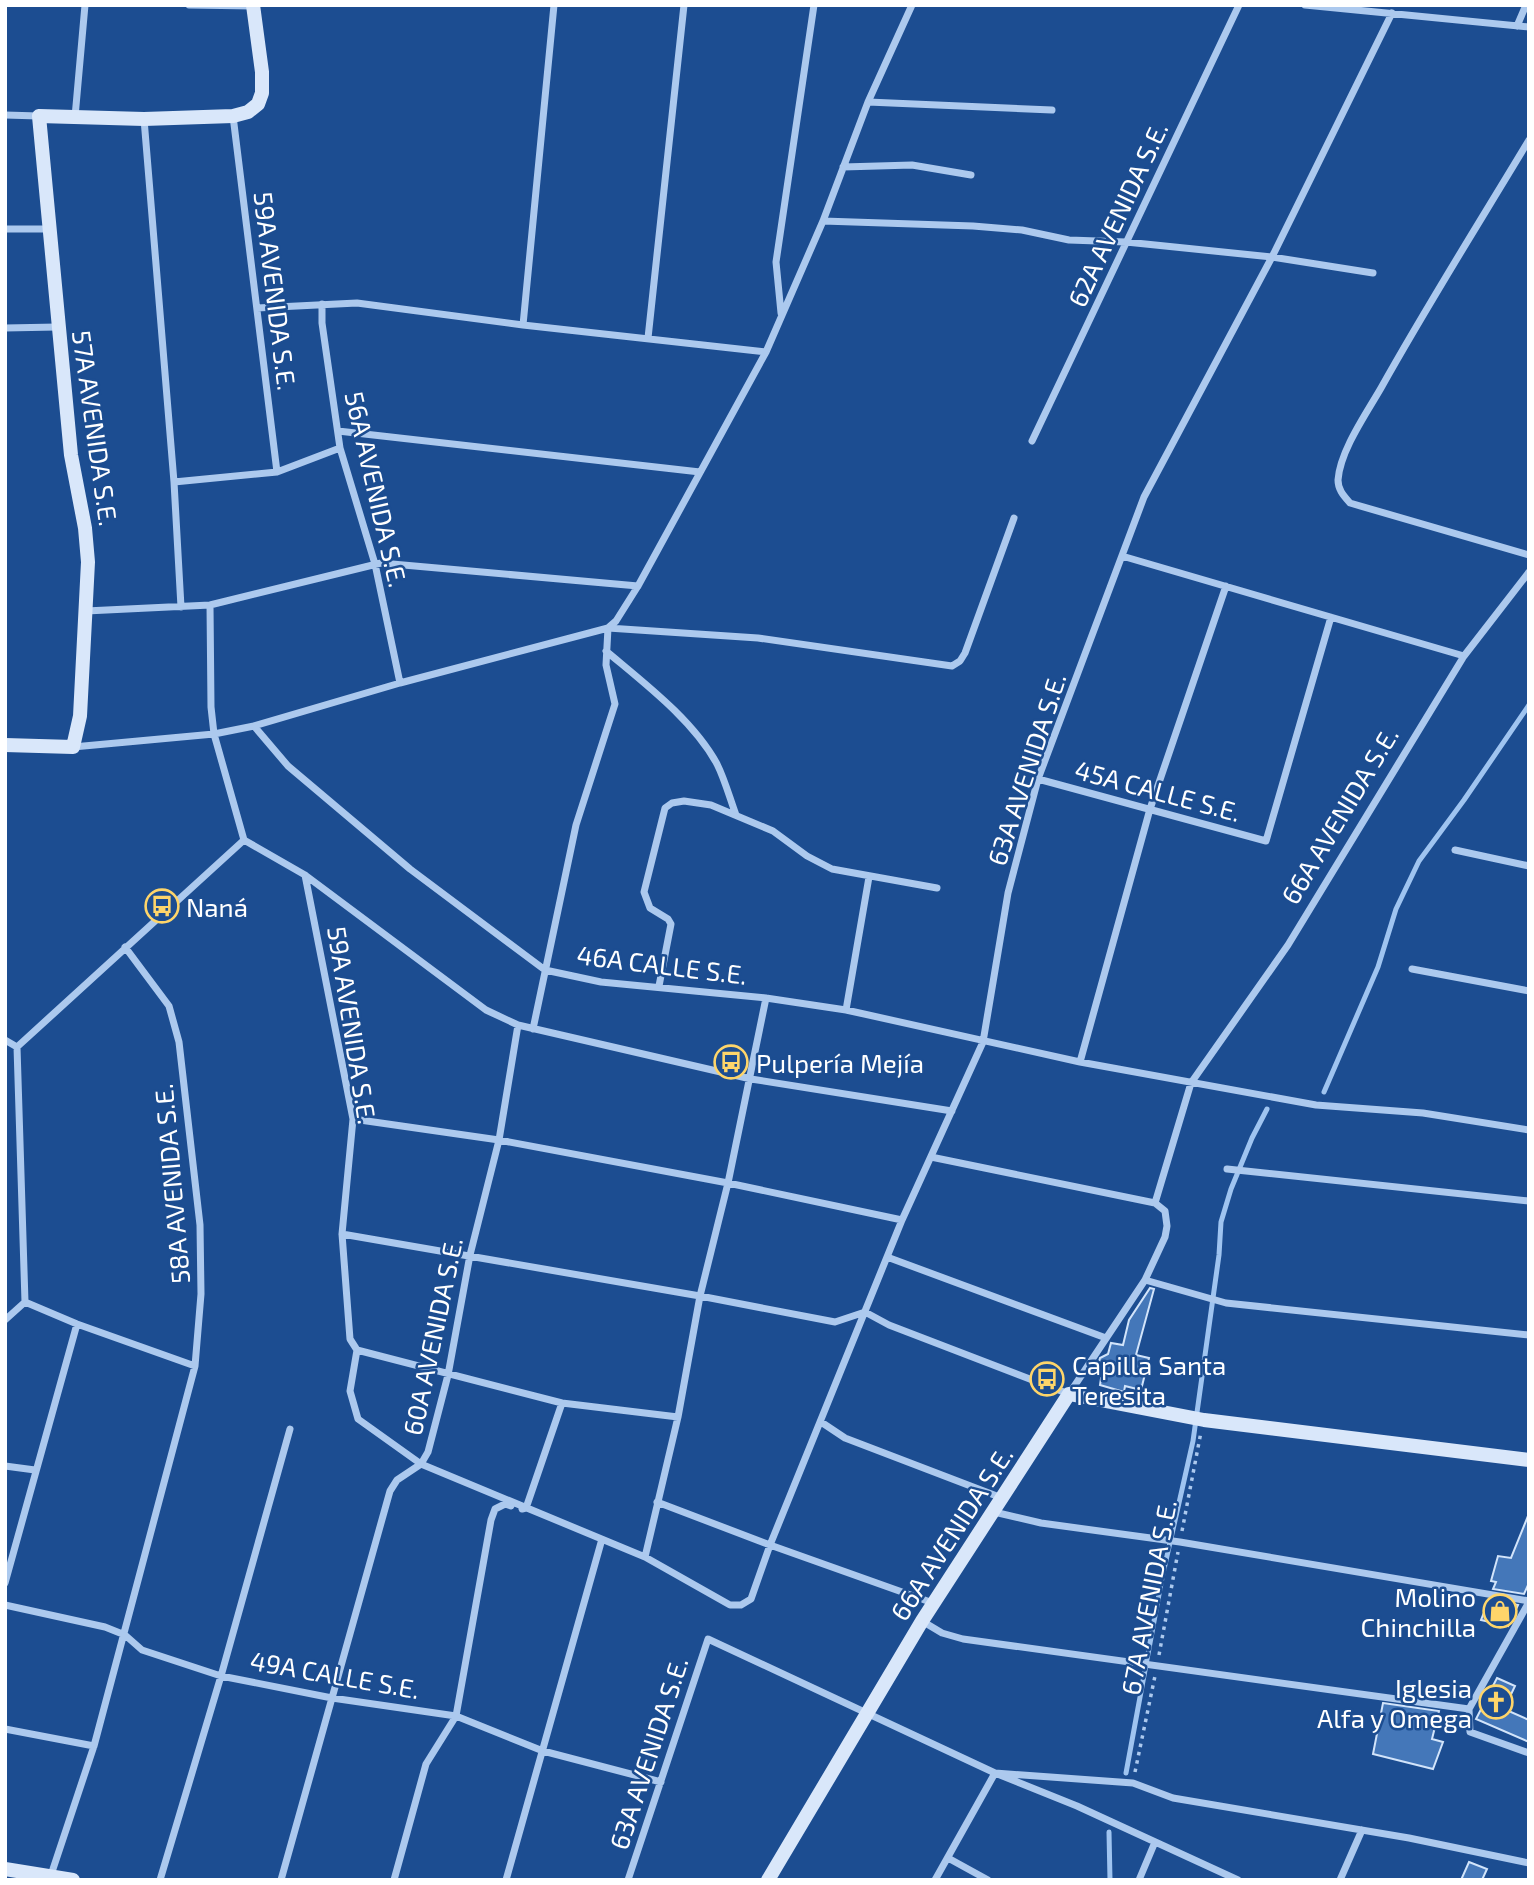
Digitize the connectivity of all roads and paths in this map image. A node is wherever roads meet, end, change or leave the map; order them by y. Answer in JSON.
{"nodes":[{"id":1,"x":85,"y":5,"type":"edge"},
{"id":2,"x":190,"y":5,"type":"edge"},
{"id":3,"x":554,"y":5,"type":"edge"},
{"id":4,"x":684,"y":5,"type":"edge"},
{"id":5,"x":814,"y":5,"type":"edge"},
{"id":6,"x":912,"y":5,"type":"edge"},
{"id":7,"x":1239,"y":5,"type":"edge"},
{"id":8,"x":1306,"y":5,"type":"edge"},
{"id":9,"x":1526,"y":5,"type":"edge"},
{"id":10,"x":253,"y":6,"type":"edge"},
{"id":11,"x":1392,"y":13,"type":"junction"},
{"id":12,"x":1517,"y":26,"type":"junction"},
{"id":13,"x":1529,"y":27,"type":"edge"},
{"id":14,"x":868,"y":102,"type":"junction"},
{"id":15,"x":1052,"y":110,"type":"dead end"},
{"id":16,"x":5,"y":115,"type":"edge"},
{"id":17,"x":39,"y":116,"type":"junction"},
{"id":18,"x":233,"y":116,"type":"junction"},
{"id":19,"x":75,"y":117,"type":"junction"},
{"id":20,"x":144,"y":119,"type":"junction"},
{"id":21,"x":1529,"y":140,"type":"edge"},
{"id":22,"x":844,"y":167,"type":"junction"},
{"id":23,"x":971,"y":175,"type":"dead end"},
{"id":24,"x":823,"y":220,"type":"junction"},
{"id":25,"x":5,"y":229,"type":"edge"},
{"id":26,"x":49,"y":229,"type":"junction"},
{"id":27,"x":1126,"y":242,"type":"junction"},
{"id":28,"x":1272,"y":257,"type":"junction"},
{"id":29,"x":1373,"y":273,"type":"dead end"},
{"id":30,"x":322,"y":304,"type":"junction"},
{"id":31,"x":257,"y":308,"type":"junction"},
{"id":32,"x":781,"y":316,"type":"junction"},
{"id":33,"x":523,"y":325,"type":"junction"},
{"id":34,"x":57,"y":327,"type":"junction"},
{"id":35,"x":5,"y":328,"type":"edge"},
{"id":36,"x":648,"y":338,"type":"junction"},
{"id":37,"x":766,"y":352,"type":"junction"},
{"id":38,"x":338,"y":431,"type":"junction"},
{"id":39,"x":1032,"y":441,"type":"dead end"},
{"id":40,"x":340,"y":448,"type":"junction"},
{"id":41,"x":277,"y":472,"type":"junction"},
{"id":42,"x":700,"y":472,"type":"junction"},
{"id":43,"x":174,"y":482,"type":"junction"},
{"id":44,"x":1014,"y":518,"type":"dead end"},
{"id":45,"x":1529,"y":555,"type":"edge"},
{"id":46,"x":1122,"y":556,"type":"junction"},
{"id":47,"x":375,"y":564,"type":"junction"},
{"id":48,"x":1529,"y":572,"type":"edge"},
{"id":49,"x":638,"y":586,"type":"junction"},
{"id":50,"x":1226,"y":586,"type":"junction"},
{"id":51,"x":209,"y":605,"type":"junction"},
{"id":52,"x":181,"y":607,"type":"junction"},
{"id":53,"x":86,"y":611,"type":"junction"},
{"id":54,"x":1331,"y":617,"type":"junction"},
{"id":55,"x":608,"y":628,"type":"junction"},
{"id":56,"x":606,"y":651,"type":"junction"},
{"id":57,"x":1464,"y":656,"type":"junction"},
{"id":58,"x":400,"y":683,"type":"junction"},
{"id":59,"x":254,"y":726,"type":"junction"},
{"id":60,"x":214,"y":734,"type":"junction"},
{"id":61,"x":5,"y":745,"type":"edge"},
{"id":62,"x":74,"y":747,"type":"junction"},
{"id":63,"x":1038,"y":779,"type":"junction"},
{"id":64,"x":1150,"y":809,"type":"junction"},
{"id":65,"x":736,"y":816,"type":"junction"},
{"id":66,"x":244,"y":840,"type":"junction"},
{"id":67,"x":1455,"y":850,"type":"dead end"},
{"id":68,"x":1529,"y":866,"type":"edge"},
{"id":69,"x":305,"y":875,"type":"junction"},
{"id":70,"x":869,"y":877,"type":"junction"},
{"id":71,"x":937,"y":888,"type":"dead end"},
{"id":72,"x":125,"y":947,"type":"junction"},
{"id":73,"x":1412,"y":969,"type":"dead end"},
{"id":74,"x":545,"y":970,"type":"junction"},
{"id":75,"x":659,"y":986,"type":"junction"},
{"id":76,"x":1529,"y":991,"type":"edge"},
{"id":77,"x":766,"y":998,"type":"junction"},
{"id":78,"x":846,"y":1010,"type":"junction"},
{"id":79,"x":518,"y":1026,"type":"junction"},
{"id":80,"x":533,"y":1029,"type":"junction"},
{"id":81,"x":5,"y":1040,"type":"edge"},
{"id":82,"x":983,"y":1042,"type":"junction"},
{"id":83,"x":17,"y":1047,"type":"junction"},
{"id":84,"x":1080,"y":1062,"type":"junction"},
{"id":85,"x":751,"y":1079,"type":"junction"},
{"id":86,"x":1191,"y":1083,"type":"junction"},
{"id":87,"x":952,"y":1111,"type":"junction"},
{"id":88,"x":353,"y":1119,"type":"junction"},
{"id":89,"x":1529,"y":1130,"type":"edge"},
{"id":90,"x":499,"y":1140,"type":"junction"},
{"id":91,"x":932,"y":1157,"type":"junction"},
{"id":92,"x":1227,"y":1169,"type":"dead end"},
{"id":93,"x":729,"y":1183,"type":"junction"},
{"id":94,"x":1529,"y":1201,"type":"edge"},
{"id":95,"x":1155,"y":1203,"type":"junction"},
{"id":96,"x":902,"y":1220,"type":"junction"},
{"id":97,"x":342,"y":1234,"type":"junction"},
{"id":98,"x":470,"y":1255,"type":"junction"},
{"id":99,"x":887,"y":1257,"type":"junction"},
{"id":100,"x":1145,"y":1280,"type":"junction"},
{"id":101,"x":700,"y":1296,"type":"junction"},
{"id":102,"x":25,"y":1302,"type":"junction"},
{"id":103,"x":865,"y":1312,"type":"junction"},
{"id":104,"x":5,"y":1320,"type":"edge"},
{"id":105,"x":77,"y":1324,"type":"junction"},
{"id":106,"x":1529,"y":1335,"type":"edge"},
{"id":107,"x":1106,"y":1338,"type":"junction"},
{"id":108,"x":357,"y":1350,"type":"junction"},
{"id":109,"x":195,"y":1366,"type":"junction"},
{"id":110,"x":448,"y":1375,"type":"junction"},
{"id":111,"x":1069,"y":1394,"type":"junction"},
{"id":112,"x":562,"y":1402,"type":"junction"},
{"id":113,"x":678,"y":1417,"type":"junction"},
{"id":114,"x":1203,"y":1420,"type":"junction"},
{"id":115,"x":821,"y":1422,"type":"junction"},
{"id":116,"x":290,"y":1429,"type":"dead end"},
{"id":117,"x":1529,"y":1460,"type":"edge"},
{"id":118,"x":421,"y":1465,"type":"junction"},
{"id":119,"x":5,"y":1466,"type":"edge"},
{"id":120,"x":35,"y":1470,"type":"junction"},
{"id":121,"x":1002,"y":1499,"type":"junction"},
{"id":122,"x":657,"y":1502,"type":"junction"},
{"id":123,"x":526,"y":1508,"type":"junction"},
{"id":124,"x":994,"y":1513,"type":"junction"},
{"id":125,"x":603,"y":1539,"type":"junction"},
{"id":126,"x":1180,"y":1542,"type":"junction"},
{"id":127,"x":770,"y":1545,"type":"junction"},
{"id":128,"x":645,"y":1557,"type":"junction"},
{"id":129,"x":5,"y":1583,"type":"edge"},
{"id":130,"x":1529,"y":1602,"type":"edge"},
{"id":131,"x":934,"y":1604,"type":"junction"},
{"id":132,"x":5,"y":1605,"type":"edge"},
{"id":133,"x":922,"y":1621,"type":"junction"},
{"id":134,"x":1517,"y":1623,"type":"junction"},
{"id":135,"x":1529,"y":1626,"type":"edge"},
{"id":136,"x":125,"y":1635,"type":"junction"},
{"id":137,"x":1157,"y":1665,"type":"junction"},
{"id":138,"x":221,"y":1676,"type":"junction"},
{"id":139,"x":332,"y":1698,"type":"junction"},
{"id":140,"x":1469,"y":1709,"type":"junction"},
{"id":141,"x":868,"y":1713,"type":"junction"},
{"id":142,"x":456,"y":1716,"type":"junction"},
{"id":143,"x":5,"y":1729,"type":"edge"},
{"id":144,"x":94,"y":1746,"type":"junction"},
{"id":145,"x":543,"y":1751,"type":"junction"},
{"id":146,"x":1529,"y":1753,"type":"edge"},
{"id":147,"x":995,"y":1773,"type":"junction"},
{"id":148,"x":661,"y":1782,"type":"junction"},
{"id":149,"x":1133,"y":1783,"type":"junction"},
{"id":150,"x":1362,"y":1830,"type":"junction"},
{"id":151,"x":1155,"y":1842,"type":"junction"},
{"id":152,"x":948,"y":1858,"type":"junction"},
{"id":153,"x":1529,"y":1863,"type":"edge"},
{"id":154,"x":5,"y":1869,"type":"edge"},
{"id":155,"x":51,"y":1875,"type":"junction"},
{"id":156,"x":73,"y":1880,"type":"edge"},
{"id":157,"x":160,"y":1880,"type":"edge"},
{"id":158,"x":281,"y":1880,"type":"edge"},
{"id":159,"x":394,"y":1880,"type":"edge"},
{"id":160,"x":506,"y":1880,"type":"edge"},
{"id":161,"x":628,"y":1880,"type":"edge"},
{"id":162,"x":768,"y":1880,"type":"edge"},
{"id":163,"x":935,"y":1880,"type":"edge"},
{"id":164,"x":988,"y":1880,"type":"edge"},
{"id":165,"x":1139,"y":1880,"type":"edge"},
{"id":166,"x":1238,"y":1880,"type":"edge"},
{"id":167,"x":1340,"y":1880,"type":"edge"}],
"edges":[{"from":1,"to":19,"type":"street"},
{"from":2,"to":10,"type":"street"},
{"from":3,"to":33,"type":"street"},
{"from":4,"to":36,"type":"street"},
{"from":5,"to":32,"type":"street"},
{"from":6,"to":14,"type":"street"},
{"from":7,"to":27,"type":"street","name":"62A AVENIDA S.E."},
{"from":8,"to":11,"type":"street"},
{"from":9,"to":12,"type":"street"},
{"from":10,"to":18,"type":"street"},
{"from":11,"to":12,"type":"street"},
{"from":11,"to":28,"type":"street","name":"63A AVENIDA S.E."},
{"from":12,"to":13,"type":"street"},
{"from":14,"to":15,"type":"street"},
{"from":14,"to":22,"type":"street"},
{"from":16,"to":17,"type":"street"},
{"from":17,"to":19,"type":"street"},
{"from":17,"to":26,"type":"street","name":"57A AVENIDA S.E."},
{"from":18,"to":20,"type":"street"},
{"from":18,"to":31,"type":"street","name":"59A AVENIDA S.E."},
{"from":19,"to":20,"type":"street"},
{"from":20,"to":43,"type":"street"},
{"from":21,"to":45,"type":"street"},
{"from":22,"to":23,"type":"street"},
{"from":22,"to":24,"type":"street"},
{"from":24,"to":27,"type":"street"},
{"from":24,"to":32,"type":"street"},
{"from":25,"to":26,"type":"street"},
{"from":26,"to":34,"type":"street","name":"57A AVENIDA S.E."},
{"from":27,"to":28,"type":"street"},
{"from":27,"to":39,"type":"street","name":"62A AVENIDA S.E."},
{"from":28,"to":29,"type":"street"},
{"from":28,"to":46,"type":"street","name":"63A AVENIDA S.E."},
{"from":30,"to":31,"type":"street"},
{"from":30,"to":33,"type":"street"},
{"from":30,"to":38,"type":"street","name":"56A AVENIDA S.E."},
{"from":31,"to":41,"type":"street","name":"59A AVENIDA S.E."},
{"from":32,"to":37,"type":"street"},
{"from":33,"to":36,"type":"street"},
{"from":34,"to":35,"type":"street"},
{"from":34,"to":53,"type":"street","name":"57A AVENIDA S.E."},
{"from":36,"to":37,"type":"street"},
{"from":37,"to":42,"type":"street"},
{"from":38,"to":40,"type":"street","name":"56A AVENIDA S.E."},
{"from":38,"to":42,"type":"street"},
{"from":40,"to":41,"type":"street"},
{"from":40,"to":47,"type":"street","name":"56A AVENIDA S.E."},
{"from":41,"to":43,"type":"street"},
{"from":42,"to":49,"type":"street"},
{"from":43,"to":52,"type":"street"},
{"from":44,"to":55,"type":"street"},
{"from":46,"to":50,"type":"street"},
{"from":46,"to":63,"type":"street","name":"63A AVENIDA S.E."},
{"from":47,"to":49,"type":"street"},
{"from":47,"to":51,"type":"street"},
{"from":47,"to":58,"type":"street","name":"56A AVENIDA S.E."},
{"from":48,"to":57,"type":"street","name":"66A AVENIDA S.E."},
{"from":49,"to":55,"type":"street"},
{"from":50,"to":54,"type":"street"},
{"from":50,"to":64,"type":"street"},
{"from":51,"to":52,"type":"street"},
{"from":51,"to":60,"type":"street"},
{"from":52,"to":53,"type":"street"},
{"from":53,"to":62,"type":"street","name":"57A AVENIDA S.E."},
{"from":54,"to":57,"type":"street"},
{"from":54,"to":64,"type":"street","name":"45A CALLE S.E."},
{"from":55,"to":56,"type":"street"},
{"from":55,"to":58,"type":"street"},
{"from":56,"to":65,"type":"street"},
{"from":56,"to":74,"type":"street"},
{"from":57,"to":86,"type":"street","name":"66A AVENIDA S.E."},
{"from":58,"to":59,"type":"street"},
{"from":59,"to":60,"type":"street"},
{"from":59,"to":74,"type":"street","name":"46A CALLE S.E."},
{"from":60,"to":62,"type":"street"},
{"from":60,"to":66,"type":"street"},
{"from":61,"to":62,"type":"street"},
{"from":63,"to":64,"type":"street","name":"45A CALLE S.E."},
{"from":63,"to":82,"type":"street","name":"63A AVENIDA S.E."},
{"from":64,"to":84,"type":"street"},
{"from":65,"to":70,"type":"street"},
{"from":65,"to":75,"type":"street"},
{"from":66,"to":69,"type":"street"},
{"from":66,"to":72,"type":"street"},
{"from":67,"to":68,"type":"street"},
{"from":69,"to":79,"type":"street"},
{"from":69,"to":88,"type":"street","name":"59A AVENIDA S.E."},
{"from":70,"to":71,"type":"street"},
{"from":70,"to":78,"type":"street"},
{"from":72,"to":83,"type":"street"},
{"from":72,"to":109,"type":"street","name":"58A AVENIDA S.E."},
{"from":73,"to":76,"type":"street"},
{"from":74,"to":75,"type":"street","name":"46A CALLE S.E."},
{"from":74,"to":80,"type":"street"},
{"from":75,"to":77,"type":"street","name":"46A CALLE S.E."},
{"from":77,"to":78,"type":"street","name":"46A CALLE S.E."},
{"from":77,"to":85,"type":"street"},
{"from":78,"to":82,"type":"street","name":"46A CALLE S.E."},
{"from":79,"to":80,"type":"street"},
{"from":79,"to":90,"type":"street","name":"60A AVENIDA S.E."},
{"from":80,"to":85,"type":"street"},
{"from":81,"to":83,"type":"street"},
{"from":82,"to":84,"type":"street","name":"46A CALLE S.E."},
{"from":82,"to":87,"type":"street","name":"63A AVENIDA S.E."},
{"from":83,"to":102,"type":"street"},
{"from":84,"to":86,"type":"street","name":"46A CALLE S.E."},
{"from":85,"to":87,"type":"street"},
{"from":85,"to":93,"type":"street"},
{"from":86,"to":89,"type":"street","name":"46A CALLE S.E."},
{"from":86,"to":95,"type":"street","name":"66A AVENIDA S.E."},
{"from":87,"to":91,"type":"street"},
{"from":88,"to":90,"type":"street"},
{"from":88,"to":97,"type":"street","name":"59A AVENIDA S.E."},
{"from":90,"to":93,"type":"street"},
{"from":90,"to":98,"type":"street","name":"60A AVENIDA S.E."},
{"from":91,"to":95,"type":"street"},
{"from":91,"to":96,"type":"street"},
{"from":92,"to":94,"type":"street"},
{"from":93,"to":96,"type":"street"},
{"from":93,"to":101,"type":"street"},
{"from":95,"to":100,"type":"street","name":"66A AVENIDA S.E."},
{"from":96,"to":99,"type":"street"},
{"from":97,"to":98,"type":"street"},
{"from":97,"to":108,"type":"street","name":"59A AVENIDA S.E."},
{"from":98,"to":101,"type":"street"},
{"from":98,"to":110,"type":"street","name":"60A AVENIDA S.E."},
{"from":99,"to":103,"type":"street"},
{"from":99,"to":107,"type":"street"},
{"from":100,"to":106,"type":"street"},
{"from":100,"to":107,"type":"street","name":"66A AVENIDA S.E."},
{"from":101,"to":103,"type":"street"},
{"from":101,"to":113,"type":"street"},
{"from":102,"to":104,"type":"street"},
{"from":102,"to":105,"type":"street"},
{"from":103,"to":111,"type":"street"},
{"from":103,"to":115,"type":"street"},
{"from":105,"to":109,"type":"street"},
{"from":105,"to":120,"type":"street"},
{"from":107,"to":111,"type":"street","name":"66A AVENIDA S.E."},
{"from":108,"to":110,"type":"street"},
{"from":108,"to":118,"type":"street"},
{"from":109,"to":136,"type":"street","name":"58A AVENIDA S.E."},
{"from":110,"to":112,"type":"street"},
{"from":110,"to":118,"type":"street","name":"60A AVENIDA S.E."},
{"from":111,"to":114,"type":"street"},
{"from":111,"to":121,"type":"street","name":"66A AVENIDA S.E."},
{"from":112,"to":113,"type":"street"},
{"from":112,"to":123,"type":"street"},
{"from":113,"to":122,"type":"street"},
{"from":114,"to":117,"type":"street"},
{"from":114,"to":126,"type":"path","name":"67A AVENIDA S.E."},
{"from":115,"to":121,"type":"street"},
{"from":115,"to":127,"type":"street"},
{"from":116,"to":138,"type":"street"},
{"from":118,"to":123,"type":"street"},
{"from":118,"to":139,"type":"street","name":"60A AVENIDA S.E."},
{"from":119,"to":120,"type":"street"},
{"from":120,"to":129,"type":"street"},
{"from":121,"to":124,"type":"street","name":"66A AVENIDA S.E."},
{"from":122,"to":127,"type":"street"},
{"from":122,"to":128,"type":"street"},
{"from":123,"to":125,"type":"street"},
{"from":123,"to":142,"type":"street"},
{"from":124,"to":126,"type":"street"},
{"from":124,"to":131,"type":"street","name":"66A AVENIDA S.E."},
{"from":125,"to":128,"type":"street"},
{"from":125,"to":145,"type":"street"},
{"from":126,"to":130,"type":"street"},
{"from":126,"to":137,"type":"path","name":"67A AVENIDA S.E."},
{"from":127,"to":128,"type":"street"},
{"from":127,"to":131,"type":"street"},
{"from":130,"to":134,"type":"street"},
{"from":131,"to":133,"type":"street","name":"66A AVENIDA S.E."},
{"from":132,"to":136,"type":"street","name":"49A CALLE S.E."},
{"from":133,"to":137,"type":"street"},
{"from":133,"to":141,"type":"street","name":"66A AVENIDA S.E."},
{"from":134,"to":135,"type":"street"},
{"from":134,"to":140,"type":"street"},
{"from":136,"to":138,"type":"street","name":"49A CALLE S.E."},
{"from":136,"to":144,"type":"street","name":"58A AVENIDA S.E."},
{"from":137,"to":140,"type":"street"},
{"from":137,"to":149,"type":"path","name":"67A AVENIDA S.E."},
{"from":138,"to":139,"type":"street","name":"49A CALLE S.E."},
{"from":138,"to":157,"type":"street"},
{"from":139,"to":142,"type":"street","name":"49A CALLE S.E."},
{"from":139,"to":158,"type":"street","name":"60A AVENIDA S.E."},
{"from":140,"to":146,"type":"street"},
{"from":141,"to":147,"type":"street"},
{"from":141,"to":148,"type":"street","name":"63A AVENIDA S.E."},
{"from":141,"to":162,"type":"street","name":"66A AVENIDA S.E."},
{"from":142,"to":145,"type":"street","name":"49A CALLE S.E."},
{"from":142,"to":159,"type":"street"},
{"from":143,"to":144,"type":"street"},
{"from":144,"to":155,"type":"street","name":"58A AVENIDA S.E."},
{"from":145,"to":148,"type":"street","name":"49A CALLE S.E."},
{"from":145,"to":160,"type":"street"},
{"from":147,"to":149,"type":"street"},
{"from":147,"to":151,"type":"street"},
{"from":147,"to":152,"type":"street"},
{"from":148,"to":161,"type":"street","name":"63A AVENIDA S.E."},
{"from":149,"to":150,"type":"street"},
{"from":150,"to":153,"type":"street"},
{"from":150,"to":167,"type":"street"},
{"from":151,"to":165,"type":"street"},
{"from":151,"to":166,"type":"street"},
{"from":152,"to":163,"type":"street"},
{"from":152,"to":164,"type":"street"},
{"from":154,"to":155,"type":"street"},
{"from":155,"to":156,"type":"street"}]}
